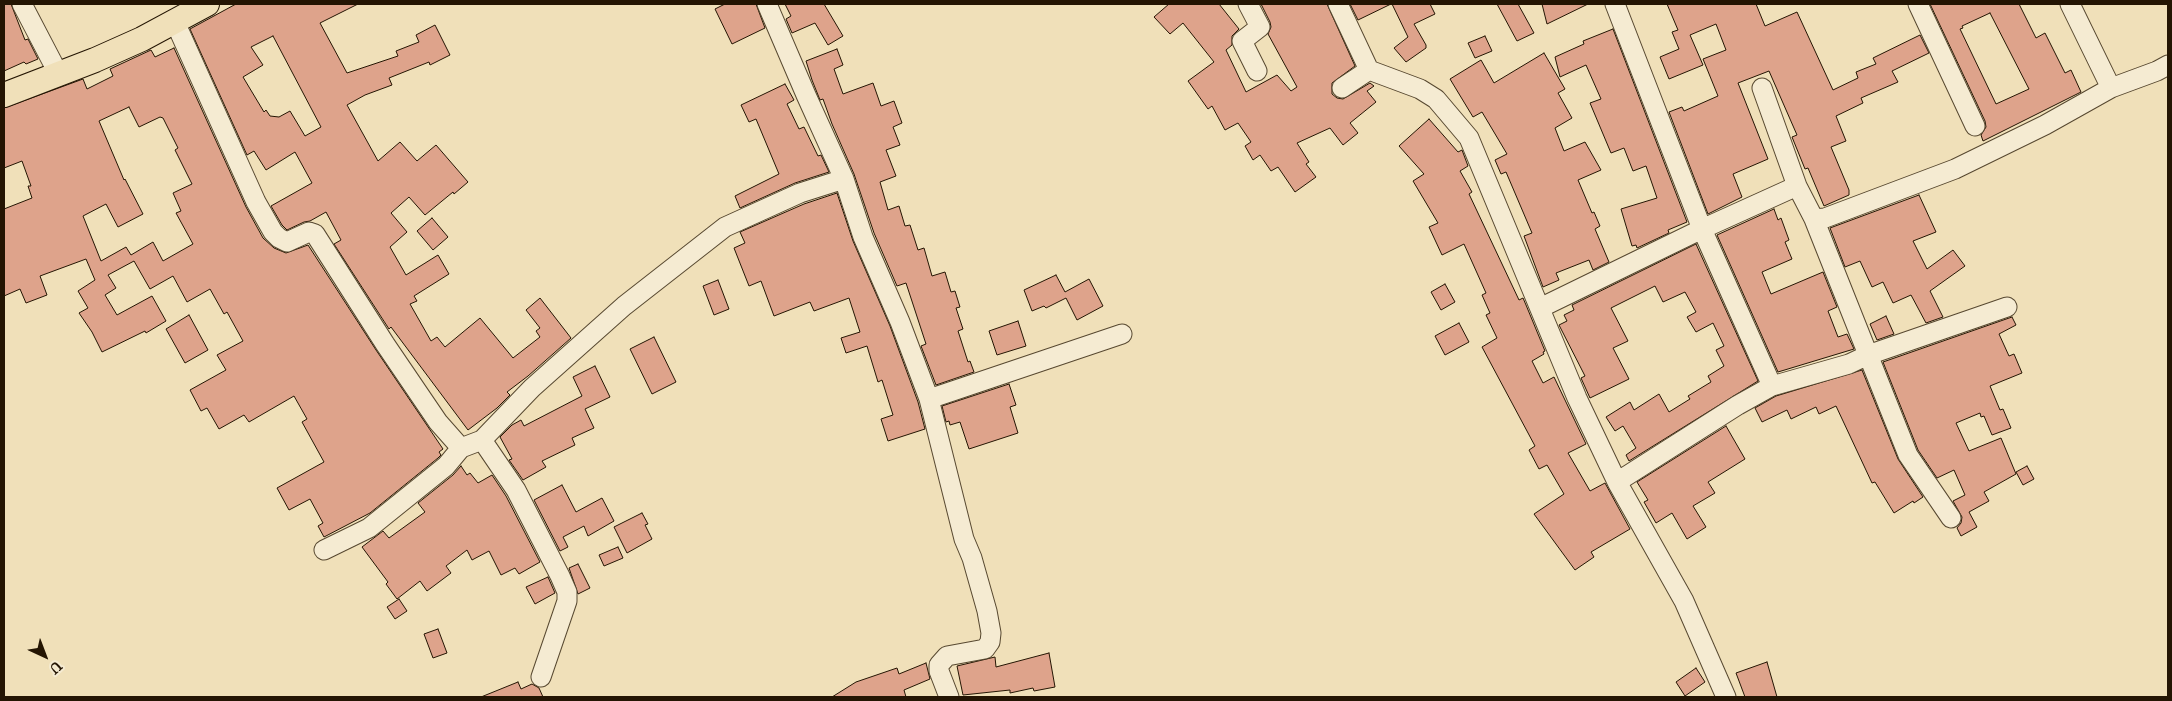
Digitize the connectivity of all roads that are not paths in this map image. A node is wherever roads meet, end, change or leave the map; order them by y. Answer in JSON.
{"nodes":[{"id":1,"x":22,"y":4,"type":"edge"},
{"id":2,"x":207,"y":4,"type":"edge"},
{"id":3,"x":767,"y":4,"type":"edge"},
{"id":4,"x":1248,"y":4,"type":"edge"},
{"id":5,"x":1338,"y":4,"type":"edge"},
{"id":6,"x":1615,"y":4,"type":"edge"},
{"id":7,"x":1918,"y":4,"type":"edge"},
{"id":8,"x":2070,"y":4,"type":"edge"},
{"id":9,"x":176,"y":22,"type":"junction"},
{"id":10,"x":2168,"y":65,"type":"edge"},
{"id":11,"x":1257,"y":70,"type":"dead end"},
{"id":12,"x":1369,"y":70,"type":"junction"},
{"id":13,"x":58,"y":73,"type":"junction"},
{"id":14,"x":1342,"y":88,"type":"dead end"},
{"id":15,"x":1762,"y":88,"type":"dead end"},
{"id":16,"x":2111,"y":88,"type":"junction"},
{"id":17,"x":4,"y":95,"type":"edge"},
{"id":18,"x":1975,"y":126,"type":"dead end"},
{"id":19,"x":844,"y":179,"type":"junction"},
{"id":20,"x":1797,"y":186,"type":"junction"},
{"id":21,"x":1814,"y":219,"type":"junction"},
{"id":22,"x":1702,"y":229,"type":"junction"},
{"id":23,"x":2007,"y":307,"type":"dead end"},
{"id":24,"x":1540,"y":308,"type":"junction"},
{"id":25,"x":1122,"y":334,"type":"dead end"},
{"id":26,"x":1868,"y":355,"type":"junction"},
{"id":27,"x":1772,"y":386,"type":"junction"},
{"id":28,"x":929,"y":399,"type":"junction"},
{"id":29,"x":482,"y":440,"type":"junction"},
{"id":30,"x":461,"y":448,"type":"junction"},
{"id":31,"x":1617,"y":482,"type":"junction"},
{"id":32,"x":1951,"y":518,"type":"dead end"},
{"id":33,"x":324,"y":550,"type":"dead end"},
{"id":34,"x":541,"y":677,"type":"dead end"},
{"id":35,"x":949,"y":697,"type":"edge"},
{"id":36,"x":1726,"y":697,"type":"edge"}],
"edges":[{"from":1,"to":13,"type":"street"},
{"from":2,"to":9,"type":"main road"},
{"from":3,"to":19,"type":"street"},
{"from":4,"to":11,"type":"street"},
{"from":5,"to":12,"type":"street"},
{"from":6,"to":22,"type":"street"},
{"from":7,"to":18,"type":"street"},
{"from":8,"to":16,"type":"street"},
{"from":9,"to":13,"type":"main road"},
{"from":9,"to":30,"type":"street"},
{"from":10,"to":16,"type":"street"},
{"from":12,"to":14,"type":"street"},
{"from":12,"to":24,"type":"street"},
{"from":13,"to":17,"type":"main road"},
{"from":15,"to":20,"type":"street"},
{"from":16,"to":21,"type":"street"},
{"from":19,"to":28,"type":"street"},
{"from":19,"to":29,"type":"street"},
{"from":20,"to":21,"type":"street"},
{"from":20,"to":22,"type":"street"},
{"from":21,"to":26,"type":"street"},
{"from":22,"to":24,"type":"street"},
{"from":22,"to":27,"type":"street"},
{"from":23,"to":26,"type":"street"},
{"from":24,"to":31,"type":"street"},
{"from":25,"to":28,"type":"street"},
{"from":26,"to":27,"type":"street"},
{"from":26,"to":32,"type":"street"},
{"from":27,"to":31,"type":"street"},
{"from":28,"to":35,"type":"street"},
{"from":29,"to":30,"type":"street"},
{"from":29,"to":34,"type":"street"},
{"from":30,"to":33,"type":"street"},
{"from":31,"to":36,"type":"street"}]}
